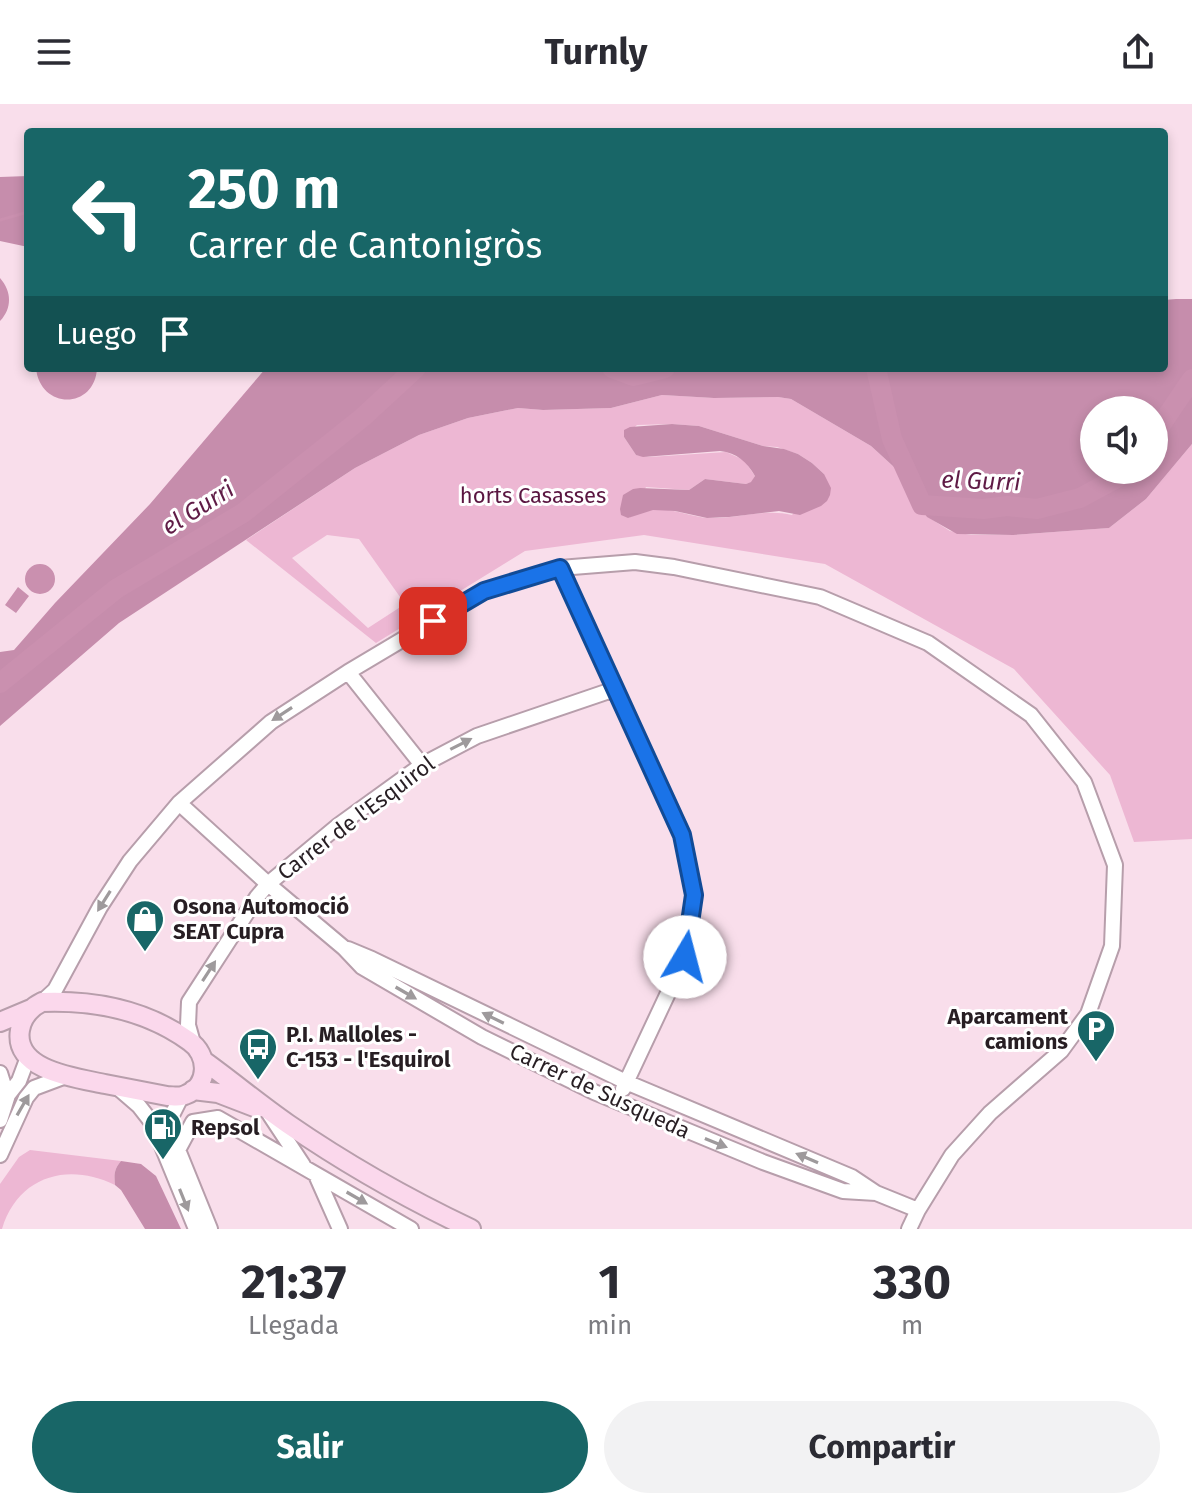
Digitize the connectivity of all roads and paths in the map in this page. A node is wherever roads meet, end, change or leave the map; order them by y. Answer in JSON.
{"nodes":[{"id":1,"x":560,"y":568,"type":"junction"},
{"id":2,"x":348,"y":672,"type":"junction"},
{"id":3,"x":615,"y":689,"type":"junction"},
{"id":4,"x":422,"y":765,"type":"junction"},
{"id":5,"x":179,"y":803,"type":"junction"},
{"id":6,"x":268,"y":884,"type":"junction"},
{"id":7,"x":344,"y":948,"type":"junction"},
{"id":8,"x":36,"y":1006,"type":"junction"},
{"id":9,"x":0,"y":1022,"type":"edge"},
{"id":10,"x":0,"y":1035,"type":"edge"},
{"id":11,"x":193,"y":1043,"type":"junction"},
{"id":12,"x":25,"y":1053,"type":"junction"},
{"id":13,"x":204,"y":1061,"type":"junction"},
{"id":14,"x":0,"y":1073,"type":"edge"},
{"id":15,"x":66,"y":1076,"type":"junction"},
{"id":16,"x":626,"y":1082,"type":"junction"},
{"id":17,"x":117,"y":1087,"type":"junction"},
{"id":18,"x":187,"y":1093,"type":"junction"},
{"id":19,"x":617,"y":1102,"type":"junction"},
{"id":20,"x":270,"y":1115,"type":"junction"},
{"id":21,"x":0,"y":1119,"type":"edge"},
{"id":22,"x":288,"y":1124,"type":"junction"},
{"id":23,"x":178,"y":1150,"type":"junction"},
{"id":24,"x":0,"y":1155,"type":"edge"},
{"id":25,"x":310,"y":1171,"type":"junction"},
{"id":26,"x":876,"y":1193,"type":"junction"},
{"id":27,"x":918,"y":1210,"type":"junction"},
{"id":28,"x":196,"y":1229,"type":"edge"},
{"id":29,"x":210,"y":1229,"type":"edge"},
{"id":30,"x":340,"y":1229,"type":"edge"},
{"id":31,"x":411,"y":1229,"type":"edge"},
{"id":32,"x":471,"y":1229,"type":"edge"},
{"id":33,"x":909,"y":1229,"type":"edge"}],
"edges":[{"from":1,"to":2,"type":"street"},
{"from":1,"to":3,"type":"street"},
{"from":1,"to":27,"type":"street"},
{"from":2,"to":4,"type":"street"},
{"from":2,"to":5,"type":"street","one_way":true},
{"from":4,"to":3,"type":"street","name":"Carrer de l'Esquirol","one_way":true},
{"from":3,"to":16,"type":"street"},
{"from":4,"to":6,"type":"street","name":"Carrer de l'Esquirol"},
{"from":5,"to":6,"type":"street","name":"Carrer de Susqueda"},
{"from":5,"to":8,"type":"street","one_way":true},
{"from":6,"to":7,"type":"street","name":"Carrer de Susqueda"},
{"from":11,"to":6,"type":"street","name":"Carrer de l'Esquirol","one_way":true},
{"from":16,"to":7,"type":"street","name":"Carrer de Susqueda","one_way":true},
{"from":7,"to":19,"type":"street","name":"Carrer de Susqueda","one_way":true},
{"from":8,"to":9,"type":"street"},
{"from":8,"to":11,"type":"street"},
{"from":8,"to":12,"type":"street"},
{"from":10,"to":12,"type":"street"},
{"from":11,"to":13,"type":"street"},
{"from":12,"to":15,"type":"street"},
{"from":12,"to":21,"type":"street"},
{"from":13,"to":18,"type":"street"},
{"from":13,"to":22,"type":"street"},
{"from":14,"to":21,"type":"street"},
{"from":15,"to":17,"type":"street"},
{"from":24,"to":15,"type":"street","one_way":true},
{"from":16,"to":19,"type":"street"},
{"from":26,"to":16,"type":"street","name":"Carrer de Susqueda","one_way":true},
{"from":17,"to":18,"type":"street"},
{"from":17,"to":28,"type":"street","one_way":true},
{"from":18,"to":20,"type":"street"},
{"from":18,"to":23,"type":"street"},
{"from":19,"to":26,"type":"street","name":"Carrer de Susqueda","one_way":true},
{"from":20,"to":22,"type":"street"},
{"from":20,"to":25,"type":"street"},
{"from":22,"to":32,"type":"street"},
{"from":23,"to":25,"type":"street"},
{"from":23,"to":29,"type":"street"},
{"from":25,"to":30,"type":"street"},
{"from":25,"to":31,"type":"street","one_way":true},
{"from":26,"to":27,"type":"street","name":"Carrer de Susqueda"},
{"from":27,"to":33,"type":"street"}]}
